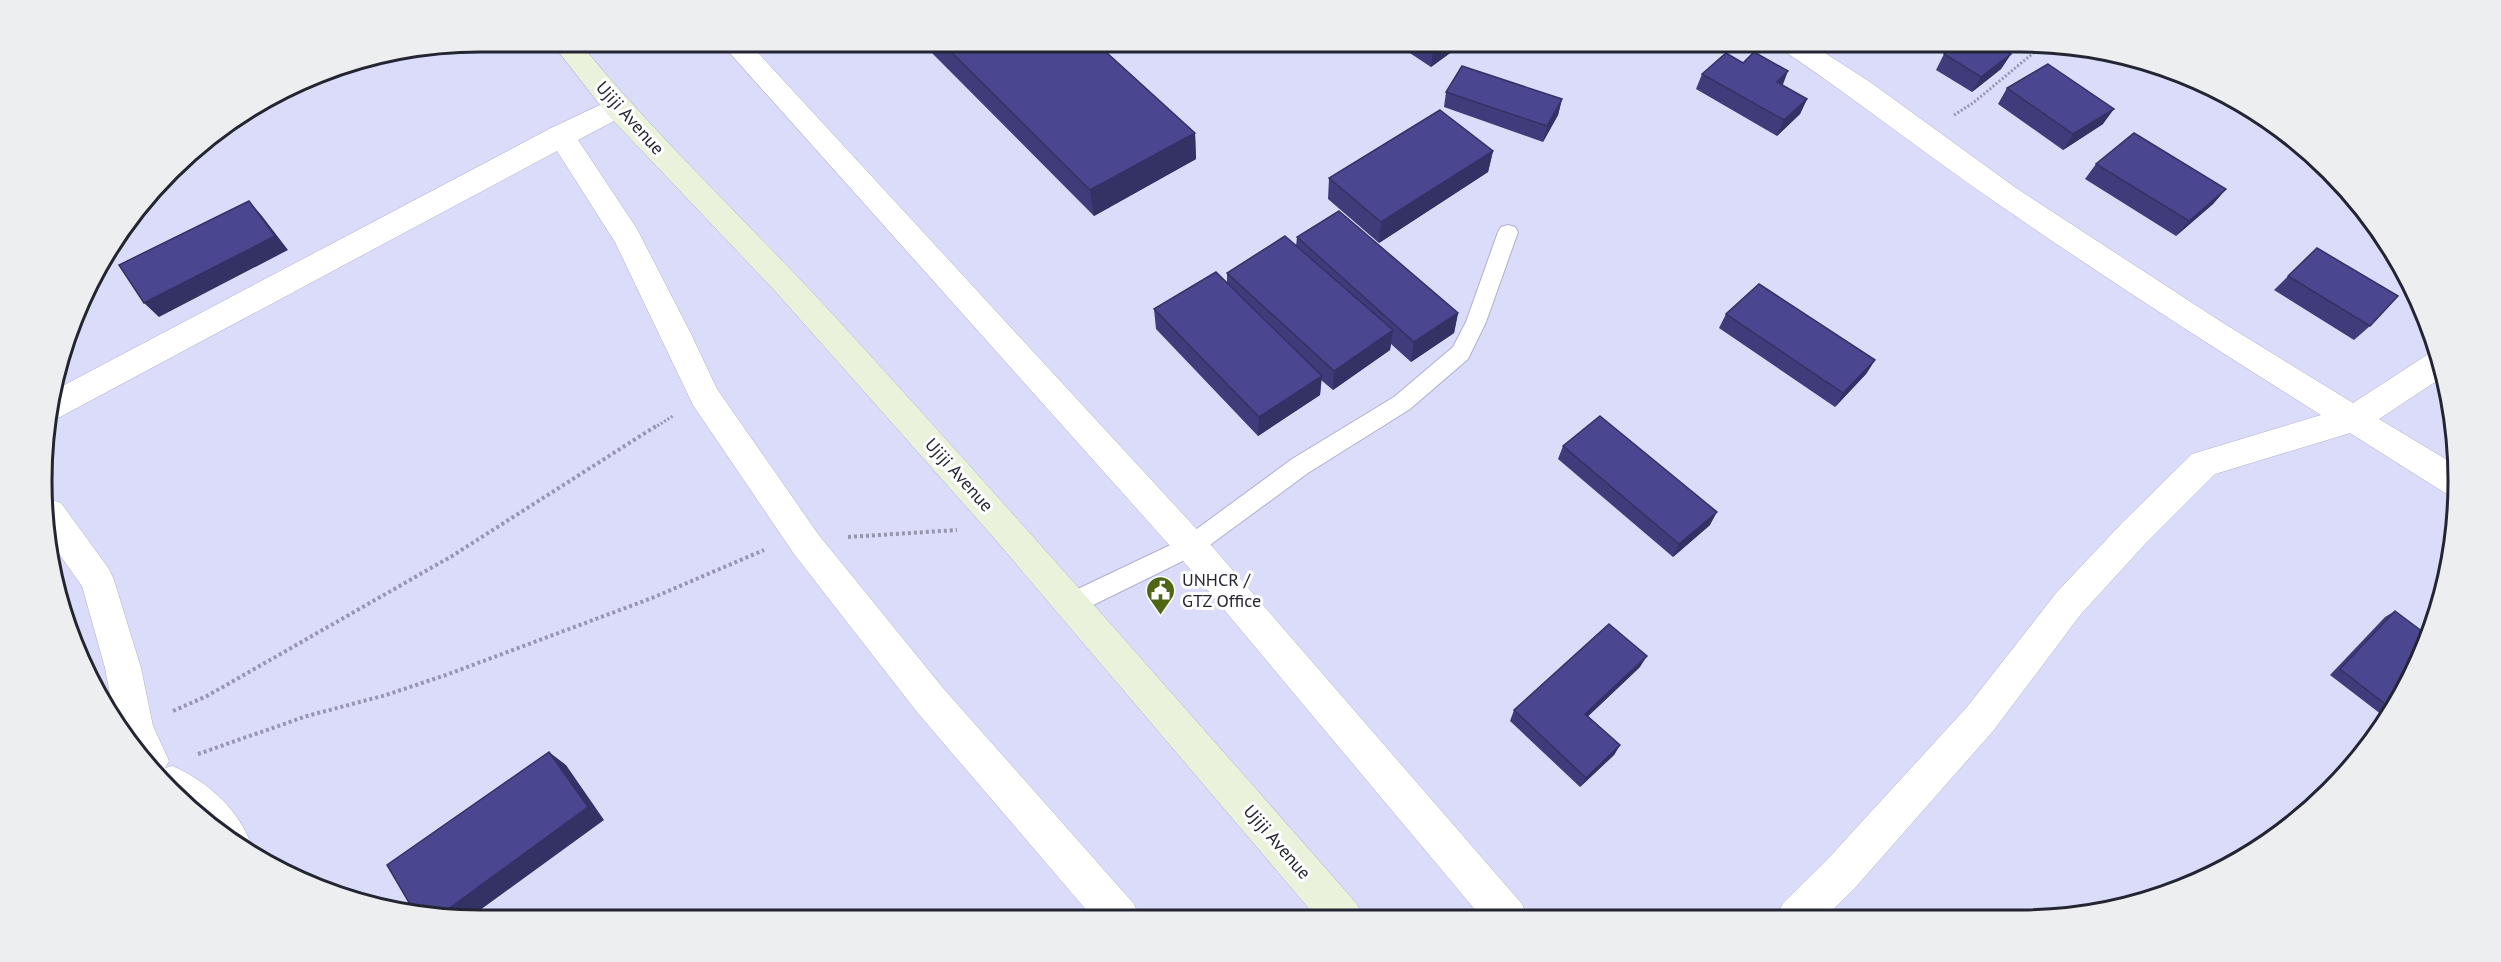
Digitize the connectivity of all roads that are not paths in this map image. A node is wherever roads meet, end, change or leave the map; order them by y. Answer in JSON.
{"nodes":[{"id":1,"x":577,"y":52,"type":"edge"},
{"id":2,"x":742,"y":52,"type":"edge"},
{"id":3,"x":1803,"y":52,"type":"edge"},
{"id":4,"x":617,"y":107,"type":"junction"},
{"id":5,"x":561,"y":135,"type":"junction"},
{"id":6,"x":1508,"y":232,"type":"dead end"},
{"id":7,"x":2433,"y":367,"type":"edge"},
{"id":8,"x":60,"y":403,"type":"edge"},
{"id":9,"x":2354,"y":419,"type":"junction"},
{"id":10,"x":2448,"y":477,"type":"edge"},
{"id":11,"x":54,"y":520,"type":"edge"},
{"id":12,"x":1191,"y":546,"type":"junction"},
{"id":13,"x":1071,"y":604,"type":"junction"},
{"id":14,"x":129,"y":725,"type":"edge"},
{"id":15,"x":180,"y":771,"type":"edge"},
{"id":16,"x":213,"y":815,"type":"edge"},
{"id":17,"x":1113,"y":910,"type":"edge"},
{"id":18,"x":1335,"y":910,"type":"edge"},
{"id":19,"x":1501,"y":910,"type":"edge"},
{"id":20,"x":1804,"y":910,"type":"edge"}],
"edges":[{"from":1,"to":4,"type":"street","name":"Ujiji Avenue"},
{"from":2,"to":12,"type":"street"},
{"from":3,"to":9,"type":"street"},
{"from":4,"to":5,"type":"street"},
{"from":4,"to":13,"type":"street","name":"Ujiji Avenue"},
{"from":5,"to":8,"type":"street"},
{"from":5,"to":17,"type":"street"},
{"from":6,"to":12,"type":"lane"},
{"from":7,"to":9,"type":"street"},
{"from":9,"to":10,"type":"street"},
{"from":9,"to":20,"type":"street"},
{"from":11,"to":14,"type":"street"},
{"from":12,"to":13,"type":"lane"},
{"from":12,"to":19,"type":"street"},
{"from":13,"to":18,"type":"street","name":"Ujiji Avenue"},
{"from":15,"to":16,"type":"street"}]}
